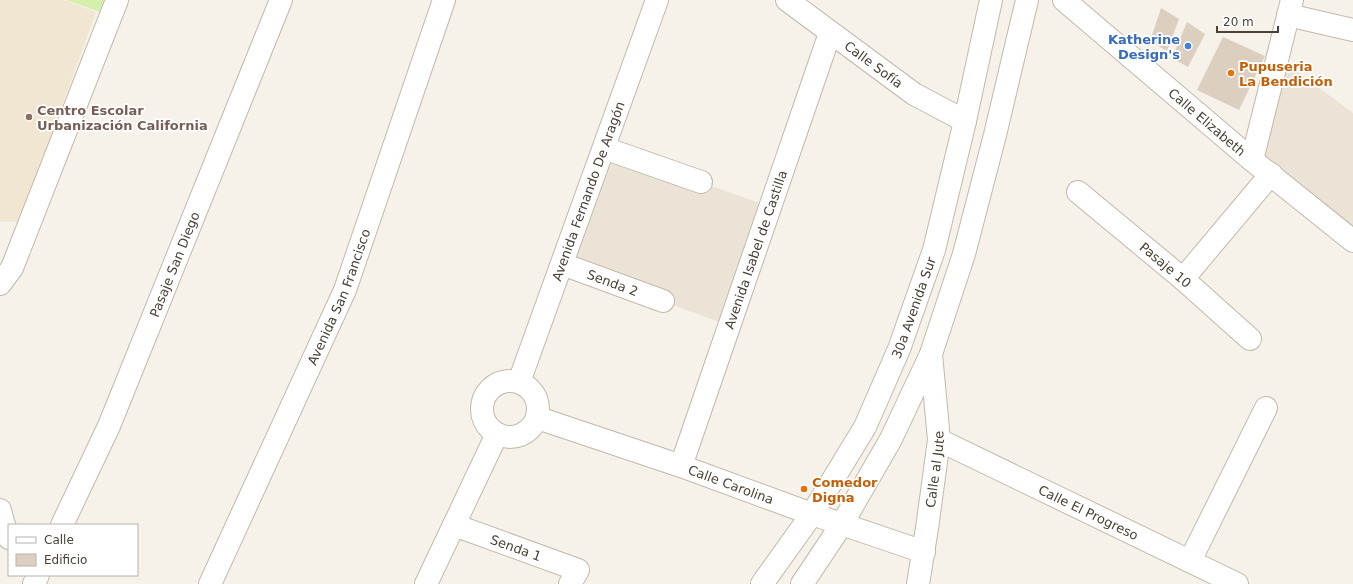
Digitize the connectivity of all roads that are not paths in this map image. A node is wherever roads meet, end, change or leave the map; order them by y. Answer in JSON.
{"nodes":[{"id":1,"x":117,"y":0,"type":"edge"},
{"id":2,"x":281,"y":0,"type":"edge"},
{"id":3,"x":444,"y":0,"type":"edge"},
{"id":4,"x":657,"y":0,"type":"edge"},
{"id":5,"x":787,"y":0,"type":"edge"},
{"id":6,"x":991,"y":0,"type":"edge"},
{"id":7,"x":1026,"y":0,"type":"edge"},
{"id":8,"x":1064,"y":0,"type":"edge"},
{"id":9,"x":1290,"y":7,"type":"edge"},
{"id":10,"x":1353,"y":30,"type":"edge"},
{"id":11,"x":830,"y":33,"type":"junction"},
{"id":12,"x":965,"y":121,"type":"junction"},
{"id":13,"x":604,"y":148,"type":"junction"},
{"id":14,"x":1252,"y":160,"type":"junction"},
{"id":15,"x":1271,"y":174,"type":"junction"},
{"id":16,"x":700,"y":182,"type":"dead end"},
{"id":17,"x":1078,"y":192,"type":"dead end"},
{"id":18,"x":1353,"y":241,"type":"edge"},
{"id":19,"x":562,"y":264,"type":"junction"},
{"id":20,"x":1183,"y":279,"type":"junction"},
{"id":21,"x":0,"y":284,"type":"edge"},
{"id":22,"x":663,"y":301,"type":"dead end"},
{"id":23,"x":1250,"y":339,"type":"dead end"},
{"id":24,"x":931,"y":354,"type":"junction"},
{"id":25,"x":519,"y":382,"type":"junction"},
{"id":26,"x":1266,"y":408,"type":"dead end"},
{"id":27,"x":538,"y":418,"type":"junction"},
{"id":28,"x":497,"y":434,"type":"junction"},
{"id":29,"x":939,"y":440,"type":"junction"},
{"id":30,"x":681,"y":466,"type":"junction"},
{"id":31,"x":0,"y":510,"type":"edge"},
{"id":32,"x":812,"y":514,"type":"junction"},
{"id":33,"x":62,"y":524,"type":"edge"},
{"id":34,"x":842,"y":524,"type":"junction"},
{"id":35,"x":454,"y":526,"type":"junction"},
{"id":36,"x":8,"y":535,"type":"edge"},
{"id":37,"x":924,"y":552,"type":"junction"},
{"id":38,"x":1190,"y":561,"type":"junction"},
{"id":39,"x":574,"y":577,"type":"edge"},
{"id":40,"x":210,"y":584,"type":"edge"},
{"id":41,"x":426,"y":584,"type":"edge"},
{"id":42,"x":762,"y":584,"type":"edge"},
{"id":43,"x":802,"y":584,"type":"edge"},
{"id":44,"x":918,"y":584,"type":"edge"},
{"id":45,"x":1237,"y":584,"type":"edge"}],
"edges":[{"from":1,"to":21,"type":"street"},
{"from":2,"to":33,"type":"street","name":"Pasaje San Diego"},
{"from":3,"to":40,"type":"street","name":"Avenida San Francisco"},
{"from":4,"to":13,"type":"street","name":"Avenida Fernando De Aragón"},
{"from":5,"to":11,"type":"street","name":"Calle Sofía"},
{"from":6,"to":12,"type":"street","name":"30a Avenida Sur"},
{"from":7,"to":24,"type":"street"},
{"from":8,"to":14,"type":"street","name":"Calle Elizabeth"},
{"from":9,"to":10,"type":"street"},
{"from":9,"to":14,"type":"street"},
{"from":11,"to":12,"type":"street","name":"Calle Sofía"},
{"from":11,"to":30,"type":"street","name":"Avenida Isabel de Castilla"},
{"from":12,"to":32,"type":"street","name":"30a Avenida Sur"},
{"from":13,"to":16,"type":"street"},
{"from":13,"to":19,"type":"street","name":"Avenida Fernando De Aragón"},
{"from":14,"to":15,"type":"street","name":"Calle Elizabeth"},
{"from":15,"to":18,"type":"street","name":"Calle Elizabeth"},
{"from":15,"to":20,"type":"street"},
{"from":17,"to":20,"type":"street","name":"Pasaje 10"},
{"from":19,"to":22,"type":"street","name":"Senda 2"},
{"from":19,"to":25,"type":"street","name":"Avenida Fernando De Aragón"},
{"from":20,"to":23,"type":"street","name":"Pasaje 10"},
{"from":24,"to":29,"type":"street","name":"Calle al Jute"},
{"from":24,"to":34,"type":"street"},
{"from":25,"to":27,"type":"street"},
{"from":25,"to":28,"type":"street"},
{"from":26,"to":38,"type":"street"},
{"from":27,"to":28,"type":"street"},
{"from":27,"to":30,"type":"street","name":"Calle Carolina"},
{"from":28,"to":35,"type":"street"},
{"from":29,"to":37,"type":"street","name":"Calle al Jute"},
{"from":29,"to":38,"type":"street","name":"Calle El Progreso"},
{"from":30,"to":32,"type":"street","name":"Calle Carolina"},
{"from":31,"to":36,"type":"street"},
{"from":32,"to":34,"type":"street","name":"Calle Carolina"},
{"from":32,"to":42,"type":"street","name":"30a Avenida Sur"},
{"from":34,"to":37,"type":"street","name":"Calle Carolina"},
{"from":34,"to":43,"type":"street"},
{"from":35,"to":39,"type":"street","name":"Senda 1"},
{"from":35,"to":41,"type":"street"},
{"from":37,"to":44,"type":"street","name":"Calle al Jute"},
{"from":38,"to":45,"type":"street","name":"Calle El Progreso"}]}
